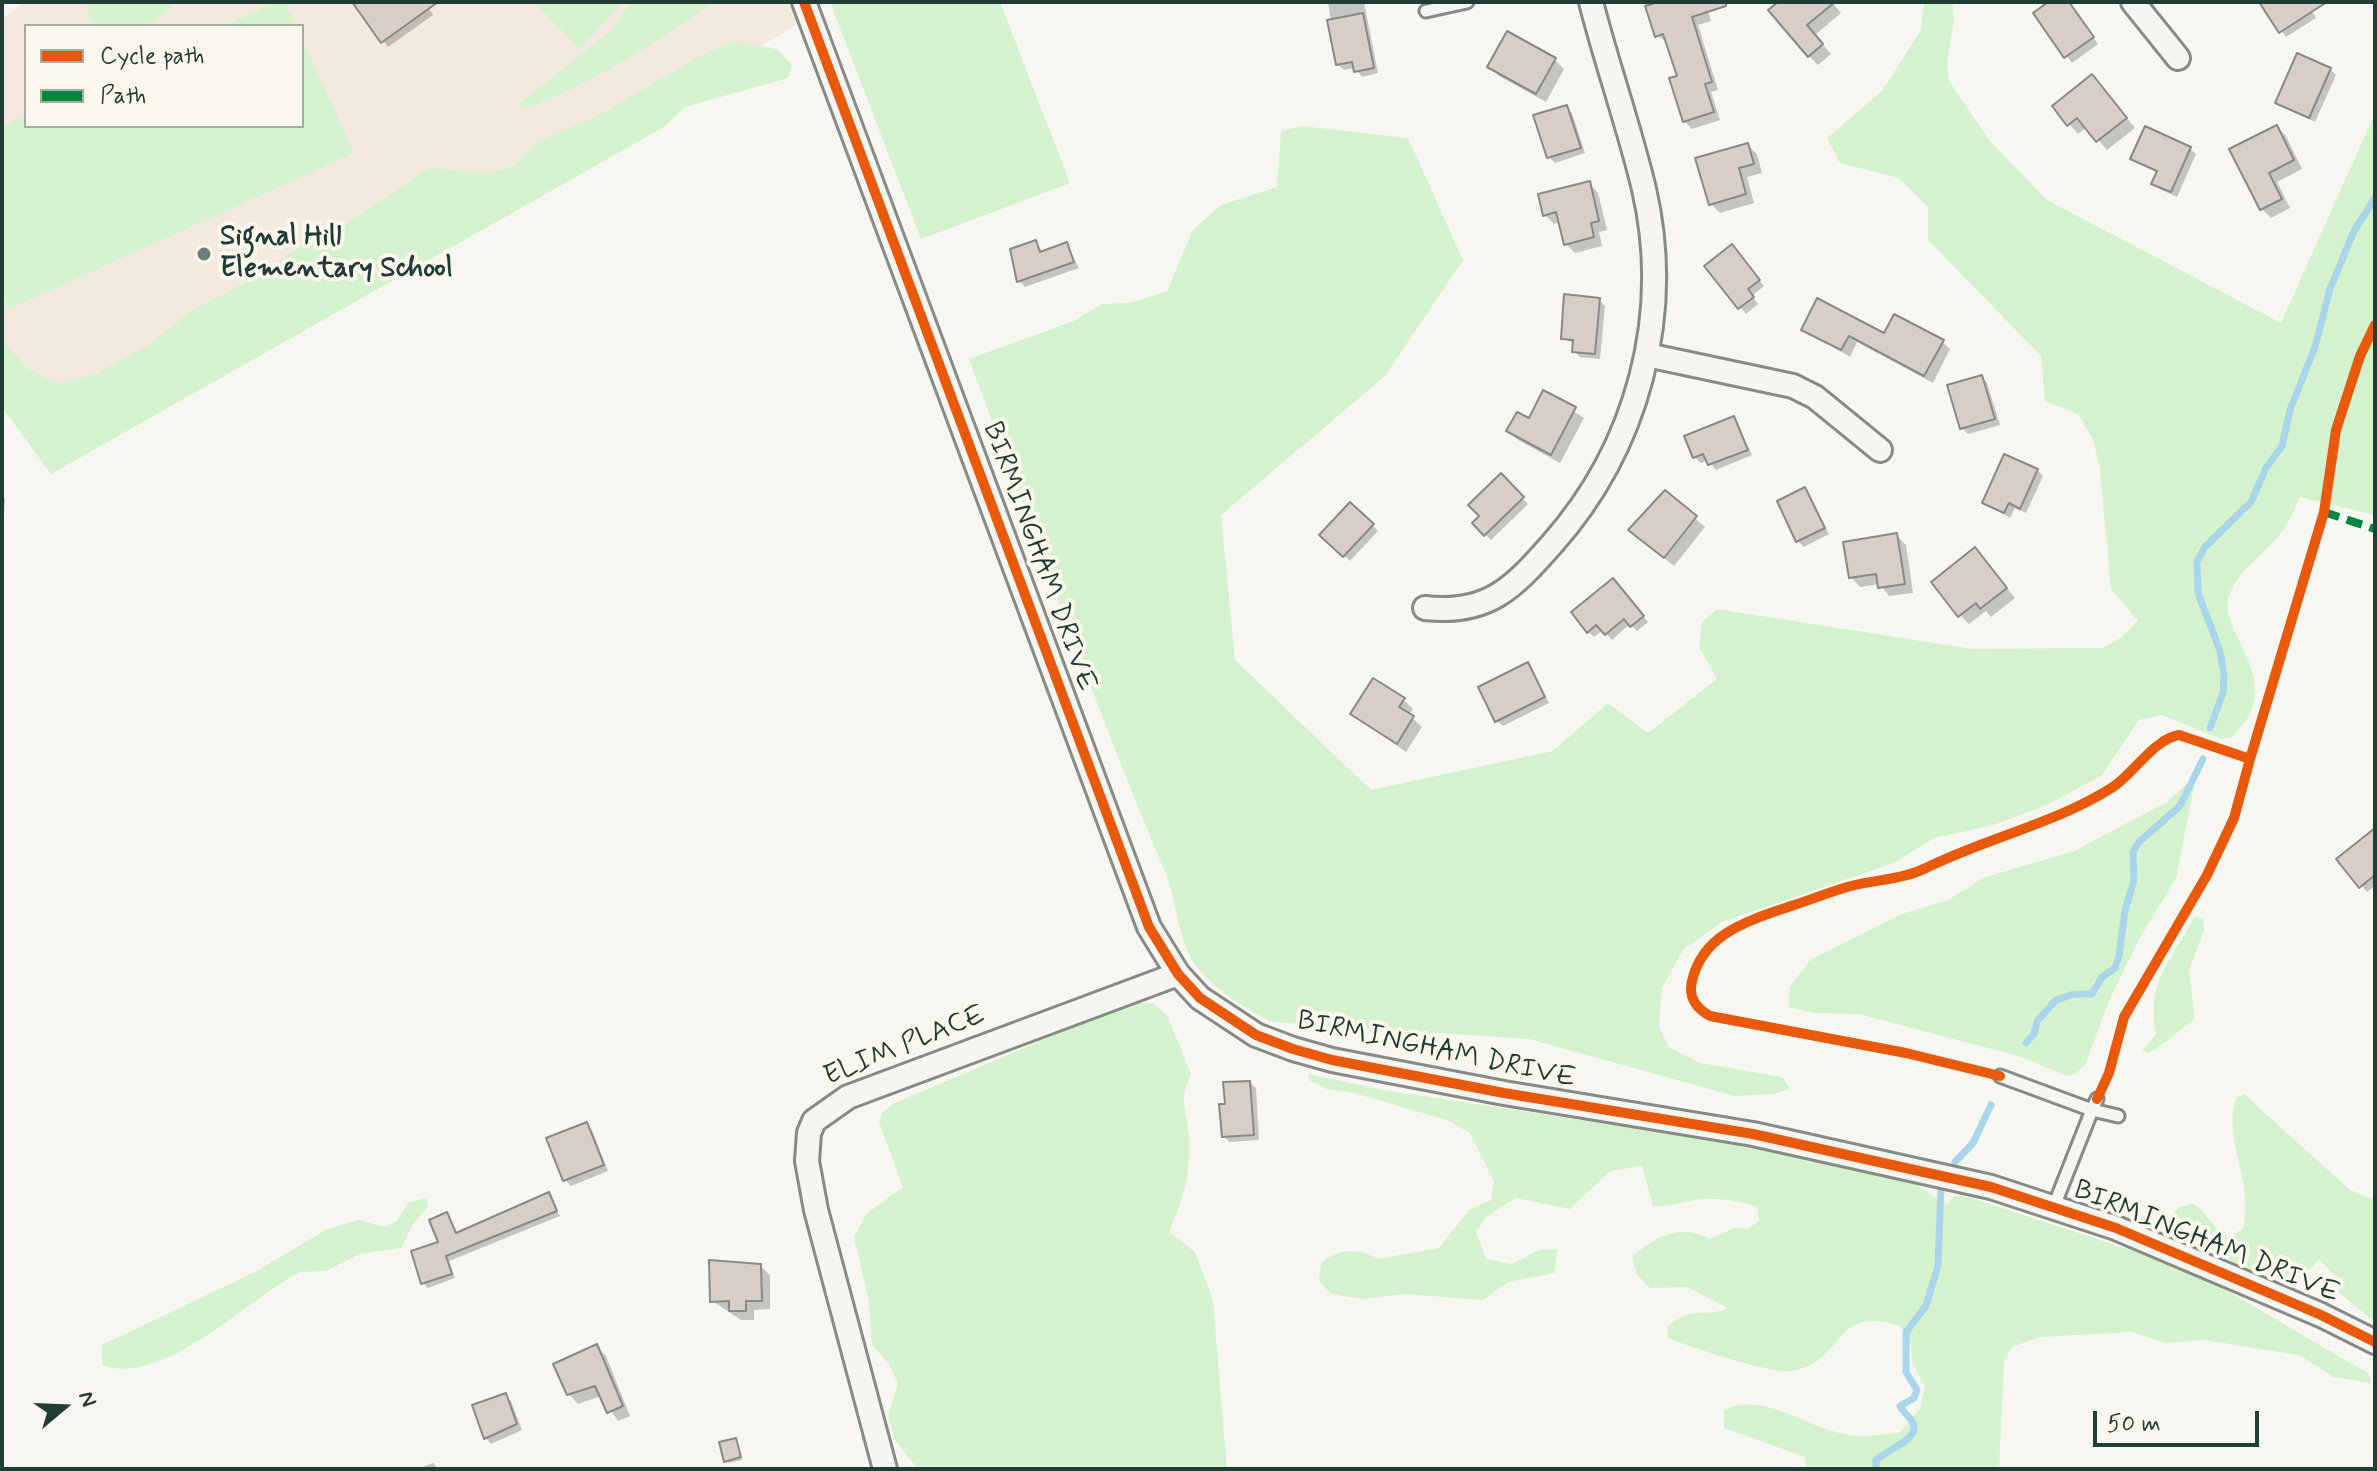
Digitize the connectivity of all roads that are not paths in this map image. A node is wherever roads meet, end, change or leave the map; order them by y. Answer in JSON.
{"nodes":[{"id":1,"x":804,"y":2,"type":"edge"},
{"id":2,"x":1467,"y":2,"type":"edge"},
{"id":3,"x":1591,"y":2,"type":"edge"},
{"id":4,"x":2133,"y":2,"type":"edge"},
{"id":5,"x":1426,"y":11,"type":"dead end"},
{"id":6,"x":2178,"y":58,"type":"dead end"},
{"id":7,"x":1647,"y":355,"type":"junction"},
{"id":8,"x":1880,"y":450,"type":"dead end"},
{"id":9,"x":1425,"y":608,"type":"dead end"},
{"id":10,"x":1178,"y":974,"type":"junction"},
{"id":11,"x":2000,"y":1076,"type":"dead end"},
{"id":12,"x":2095,"y":1105,"type":"junction"},
{"id":13,"x":2118,"y":1116,"type":"dead end"},
{"id":14,"x":2054,"y":1206,"type":"junction"},
{"id":15,"x":2375,"y":1342,"type":"edge"},
{"id":16,"x":885,"y":1469,"type":"edge"}],
"edges":[{"from":1,"to":10,"type":"street","name":"BIRMINGHAM DRIVE"},
{"from":2,"to":5,"type":"lane"},
{"from":3,"to":7,"type":"street"},
{"from":4,"to":6,"type":"street"},
{"from":7,"to":8,"type":"street"},
{"from":7,"to":9,"type":"street"},
{"from":10,"to":14,"type":"street","name":"BIRMINGHAM DRIVE"},
{"from":10,"to":16,"type":"street","name":"ELIM PLACE"},
{"from":11,"to":12,"type":"lane"},
{"from":12,"to":13,"type":"lane"},
{"from":12,"to":14,"type":"lane"},
{"from":14,"to":15,"type":"street","name":"BIRMINGHAM DRIVE"}]}
